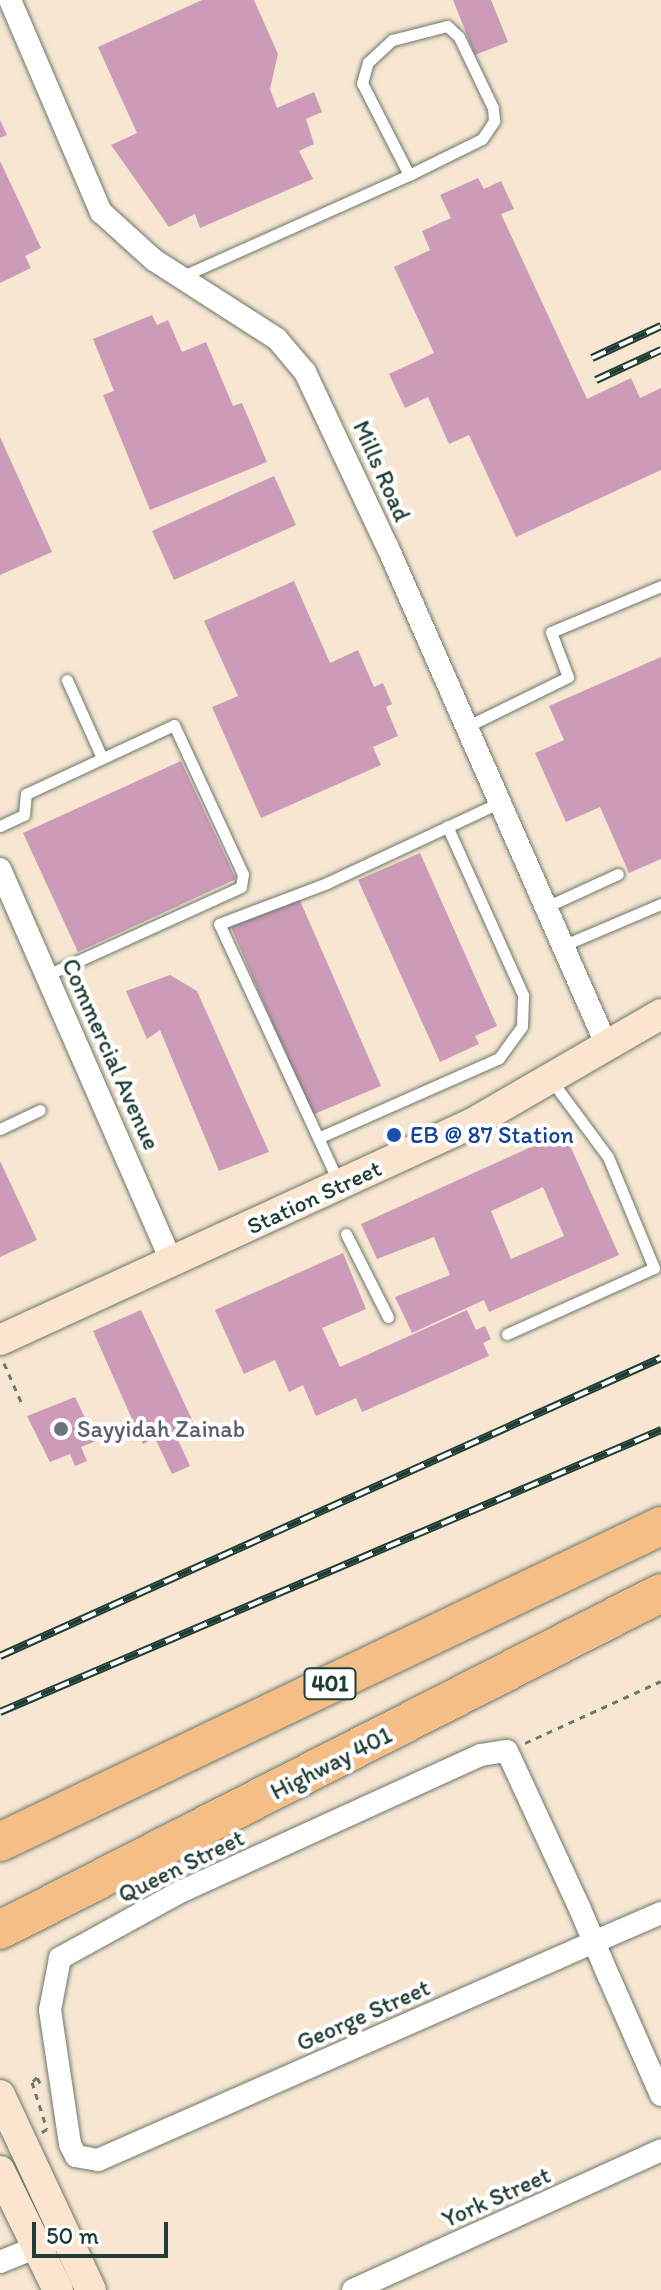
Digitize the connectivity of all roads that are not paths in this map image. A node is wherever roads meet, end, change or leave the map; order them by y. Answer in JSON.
{"nodes":[{"id":1,"x":10,"y":0,"type":"edge"},
{"id":2,"x":409,"y":175,"type":"junction"},
{"id":3,"x":183,"y":276,"type":"junction"},
{"id":4,"x":661,"y":586,"type":"edge"},
{"id":5,"x":67,"y":680,"type":"dead end"},
{"id":6,"x":468,"y":726,"type":"junction"},
{"id":7,"x":102,"y":758,"type":"junction"},
{"id":8,"x":501,"y":802,"type":"junction"},
{"id":9,"x":0,"y":826,"type":"edge"},
{"id":10,"x":447,"y":826,"type":"junction"},
{"id":11,"x":0,"y":869,"type":"edge"},
{"id":12,"x":618,"y":874,"type":"dead end"},
{"id":13,"x":661,"y":904,"type":"edge"},
{"id":14,"x":546,"y":907,"type":"junction"},
{"id":15,"x":561,"y":946,"type":"junction"},
{"id":16,"x":47,"y":975,"type":"junction"},
{"id":17,"x":661,"y":1014,"type":"edge"},
{"id":18,"x":606,"y":1044,"type":"junction"},
{"id":19,"x":551,"y":1079,"type":"junction"},
{"id":20,"x":40,"y":1110,"type":"dead end"},
{"id":21,"x":0,"y":1129,"type":"edge"},
{"id":22,"x":318,"y":1138,"type":"junction"},
{"id":23,"x":340,"y":1186,"type":"junction"},
{"id":24,"x":346,"y":1234,"type":"dead end"},
{"id":25,"x":172,"y":1262,"type":"junction"},
{"id":26,"x":388,"y":1317,"type":"dead end"},
{"id":27,"x":507,"y":1334,"type":"dead end"},
{"id":28,"x":2,"y":1350,"type":"edge"},
{"id":29,"x":661,"y":1526,"type":"edge"},
{"id":30,"x":661,"y":1593,"type":"edge"},
{"id":31,"x":0,"y":1842,"type":"edge"},
{"id":32,"x":661,"y":1913,"type":"edge"},
{"id":33,"x":0,"y":1930,"type":"edge"},
{"id":34,"x":594,"y":1942,"type":"junction"},
{"id":35,"x":0,"y":2095,"type":"edge"},
{"id":36,"x":661,"y":2095,"type":"edge"},
{"id":37,"x":661,"y":2150,"type":"edge"},
{"id":38,"x":86,"y":2162,"type":"joint"},
{"id":39,"x":0,"y":2171,"type":"edge"},
{"id":40,"x":65,"y":2236,"type":"junction"},
{"id":41,"x":35,"y":2247,"type":"junction"},
{"id":42,"x":0,"y":2262,"type":"edge"},
{"id":43,"x":58,"y":2290,"type":"edge"},
{"id":44,"x":91,"y":2290,"type":"edge"},
{"id":45,"x":353,"y":2290,"type":"edge"}],
"edges":[{"from":1,"to":3,"type":"street","name":"Mills Road"},
{"from":2,"to":2,"type":"lane"},
{"from":2,"to":3,"type":"lane"},
{"from":3,"to":6,"type":"street","name":"Mills Road"},
{"from":4,"to":6,"type":"lane"},
{"from":5,"to":7,"type":"lane"},
{"from":6,"to":8,"type":"street","name":"Mills Road"},
{"from":7,"to":9,"type":"lane"},
{"from":7,"to":16,"type":"lane"},
{"from":8,"to":10,"type":"lane"},
{"from":8,"to":14,"type":"street","name":"Mills Road"},
{"from":10,"to":22,"type":"lane"},
{"from":10,"to":22,"type":"lane"},
{"from":11,"to":16,"type":"street","name":"Commercial Avenue"},
{"from":12,"to":14,"type":"lane"},
{"from":13,"to":15,"type":"lane"},
{"from":14,"to":15,"type":"street","name":"Mills Road"},
{"from":15,"to":18,"type":"street","name":"Mills Road"},
{"from":16,"to":25,"type":"street","name":"Commercial Avenue"},
{"from":17,"to":18,"type":"street","name":"Station Street"},
{"from":18,"to":19,"type":"street","name":"Station Street"},
{"from":19,"to":23,"type":"street","name":"Station Street"},
{"from":19,"to":27,"type":"lane"},
{"from":20,"to":21,"type":"lane"},
{"from":22,"to":23,"type":"lane"},
{"from":23,"to":25,"type":"street","name":"Station Street"},
{"from":24,"to":26,"type":"lane"},
{"from":25,"to":28,"type":"street","name":"Station Street"},
{"from":29,"to":31,"type":"highway","number":"401"},
{"from":30,"to":33,"type":"highway","name":"Highway 401"},
{"from":32,"to":34,"type":"street","name":"George Street"},
{"from":34,"to":36,"type":"street"},
{"from":34,"to":38,"type":"street","name":"George Street"},
{"from":34,"to":38,"type":"street","name":"Queen Street"},
{"from":35,"to":40,"type":"street"},
{"from":37,"to":45,"type":"street","name":"York Street"},
{"from":39,"to":41,"type":"street"},
{"from":40,"to":41,"type":"street"},
{"from":40,"to":44,"type":"street"},
{"from":41,"to":42,"type":"street"},
{"from":41,"to":43,"type":"street"}]}
